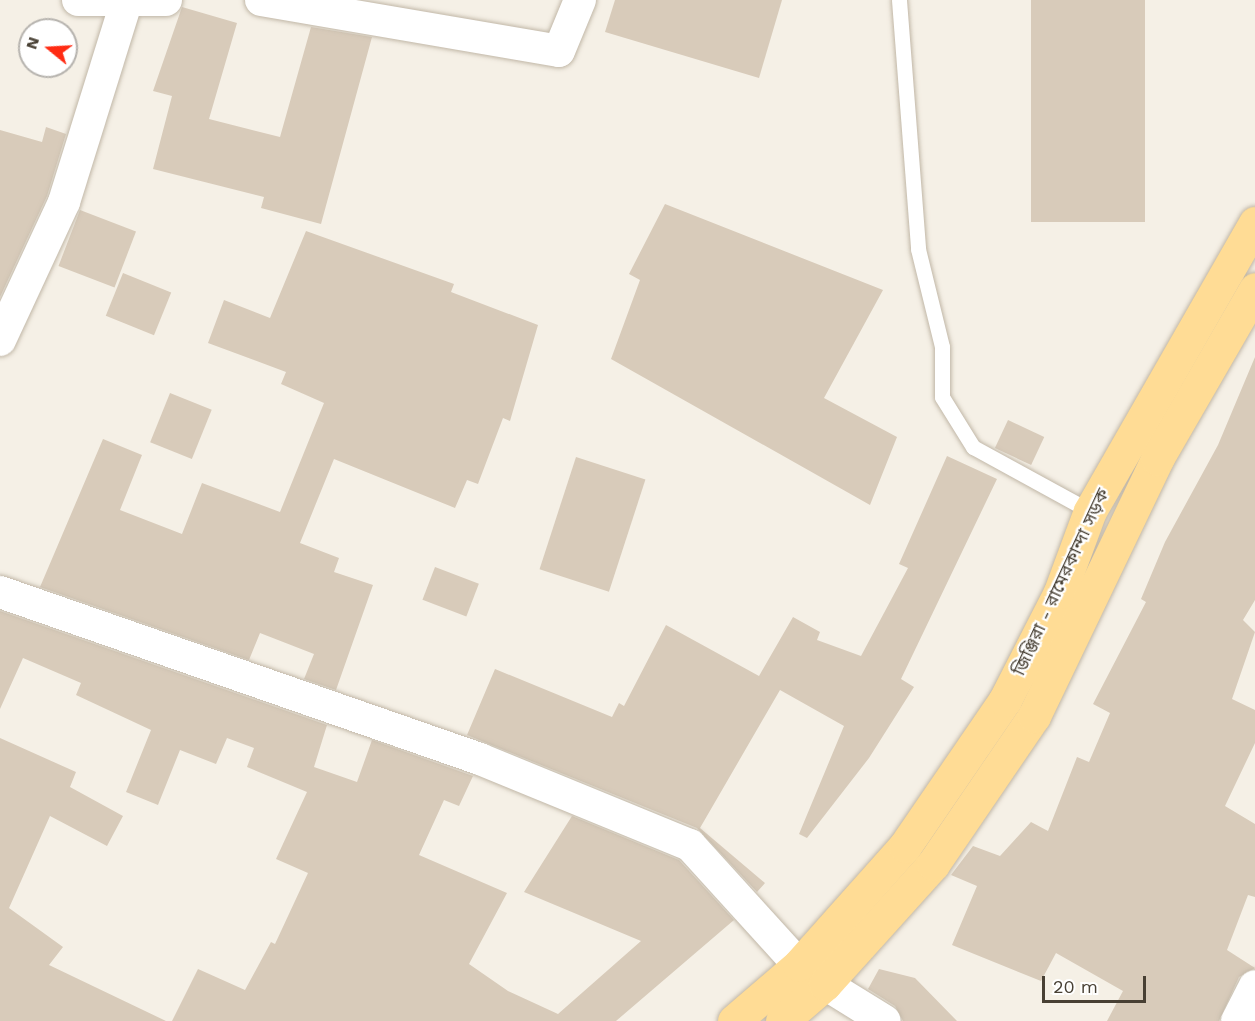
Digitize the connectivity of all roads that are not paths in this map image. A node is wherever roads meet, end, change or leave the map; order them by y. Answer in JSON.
{"nodes":[{"id":1,"x":78,"y":0,"type":"edge"},
{"id":2,"x":166,"y":0,"type":"edge"},
{"id":3,"x":261,"y":0,"type":"edge"},
{"id":4,"x":580,"y":0,"type":"edge"},
{"id":5,"x":899,"y":0,"type":"edge"},
{"id":6,"x":127,"y":2,"type":"edge"},
{"id":7,"x":1255,"y":223,"type":"edge"},
{"id":8,"x":1255,"y":289,"type":"edge"},
{"id":9,"x":0,"y":340,"type":"edge"},
{"id":10,"x":1090,"y":511,"type":"junction"},
{"id":11,"x":0,"y":592,"type":"edge"},
{"id":12,"x":798,"y":964,"type":"junction"},
{"id":13,"x":825,"y":984,"type":"junction"},
{"id":14,"x":1255,"y":986,"type":"edge"},
{"id":15,"x":734,"y":1021,"type":"edge"},
{"id":16,"x":782,"y":1021,"type":"edge"},
{"id":17,"x":885,"y":1021,"type":"edge"},
{"id":18,"x":1237,"y":1021,"type":"edge"}],
"edges":[{"from":1,"to":6,"type":"street"},
{"from":2,"to":6,"type":"street"},
{"from":3,"to":4,"type":"street"},
{"from":5,"to":10,"type":"lane"},
{"from":6,"to":9,"type":"street"},
{"from":7,"to":10,"type":"main road","name":"জিঞ্জিরা - রামেরকান্দা সড়ক"},
{"from":8,"to":13,"type":"main road","name":"জিঞ্জিরা - রামেরকান্দা সড়ক"},
{"from":10,"to":12,"type":"main road","name":"জিঞ্জিরা - রামেরকান্দা সড়ক"},
{"from":11,"to":12,"type":"street"},
{"from":12,"to":15,"type":"main road","name":"জিঞ্জিরা - রামেরকান্দা সড়ক"},
{"from":13,"to":16,"type":"main road","name":"জিঞ্জিরা - রামেরকান্দা সড়ক"},
{"from":13,"to":17,"type":"street"},
{"from":14,"to":18,"type":"street"}]}
